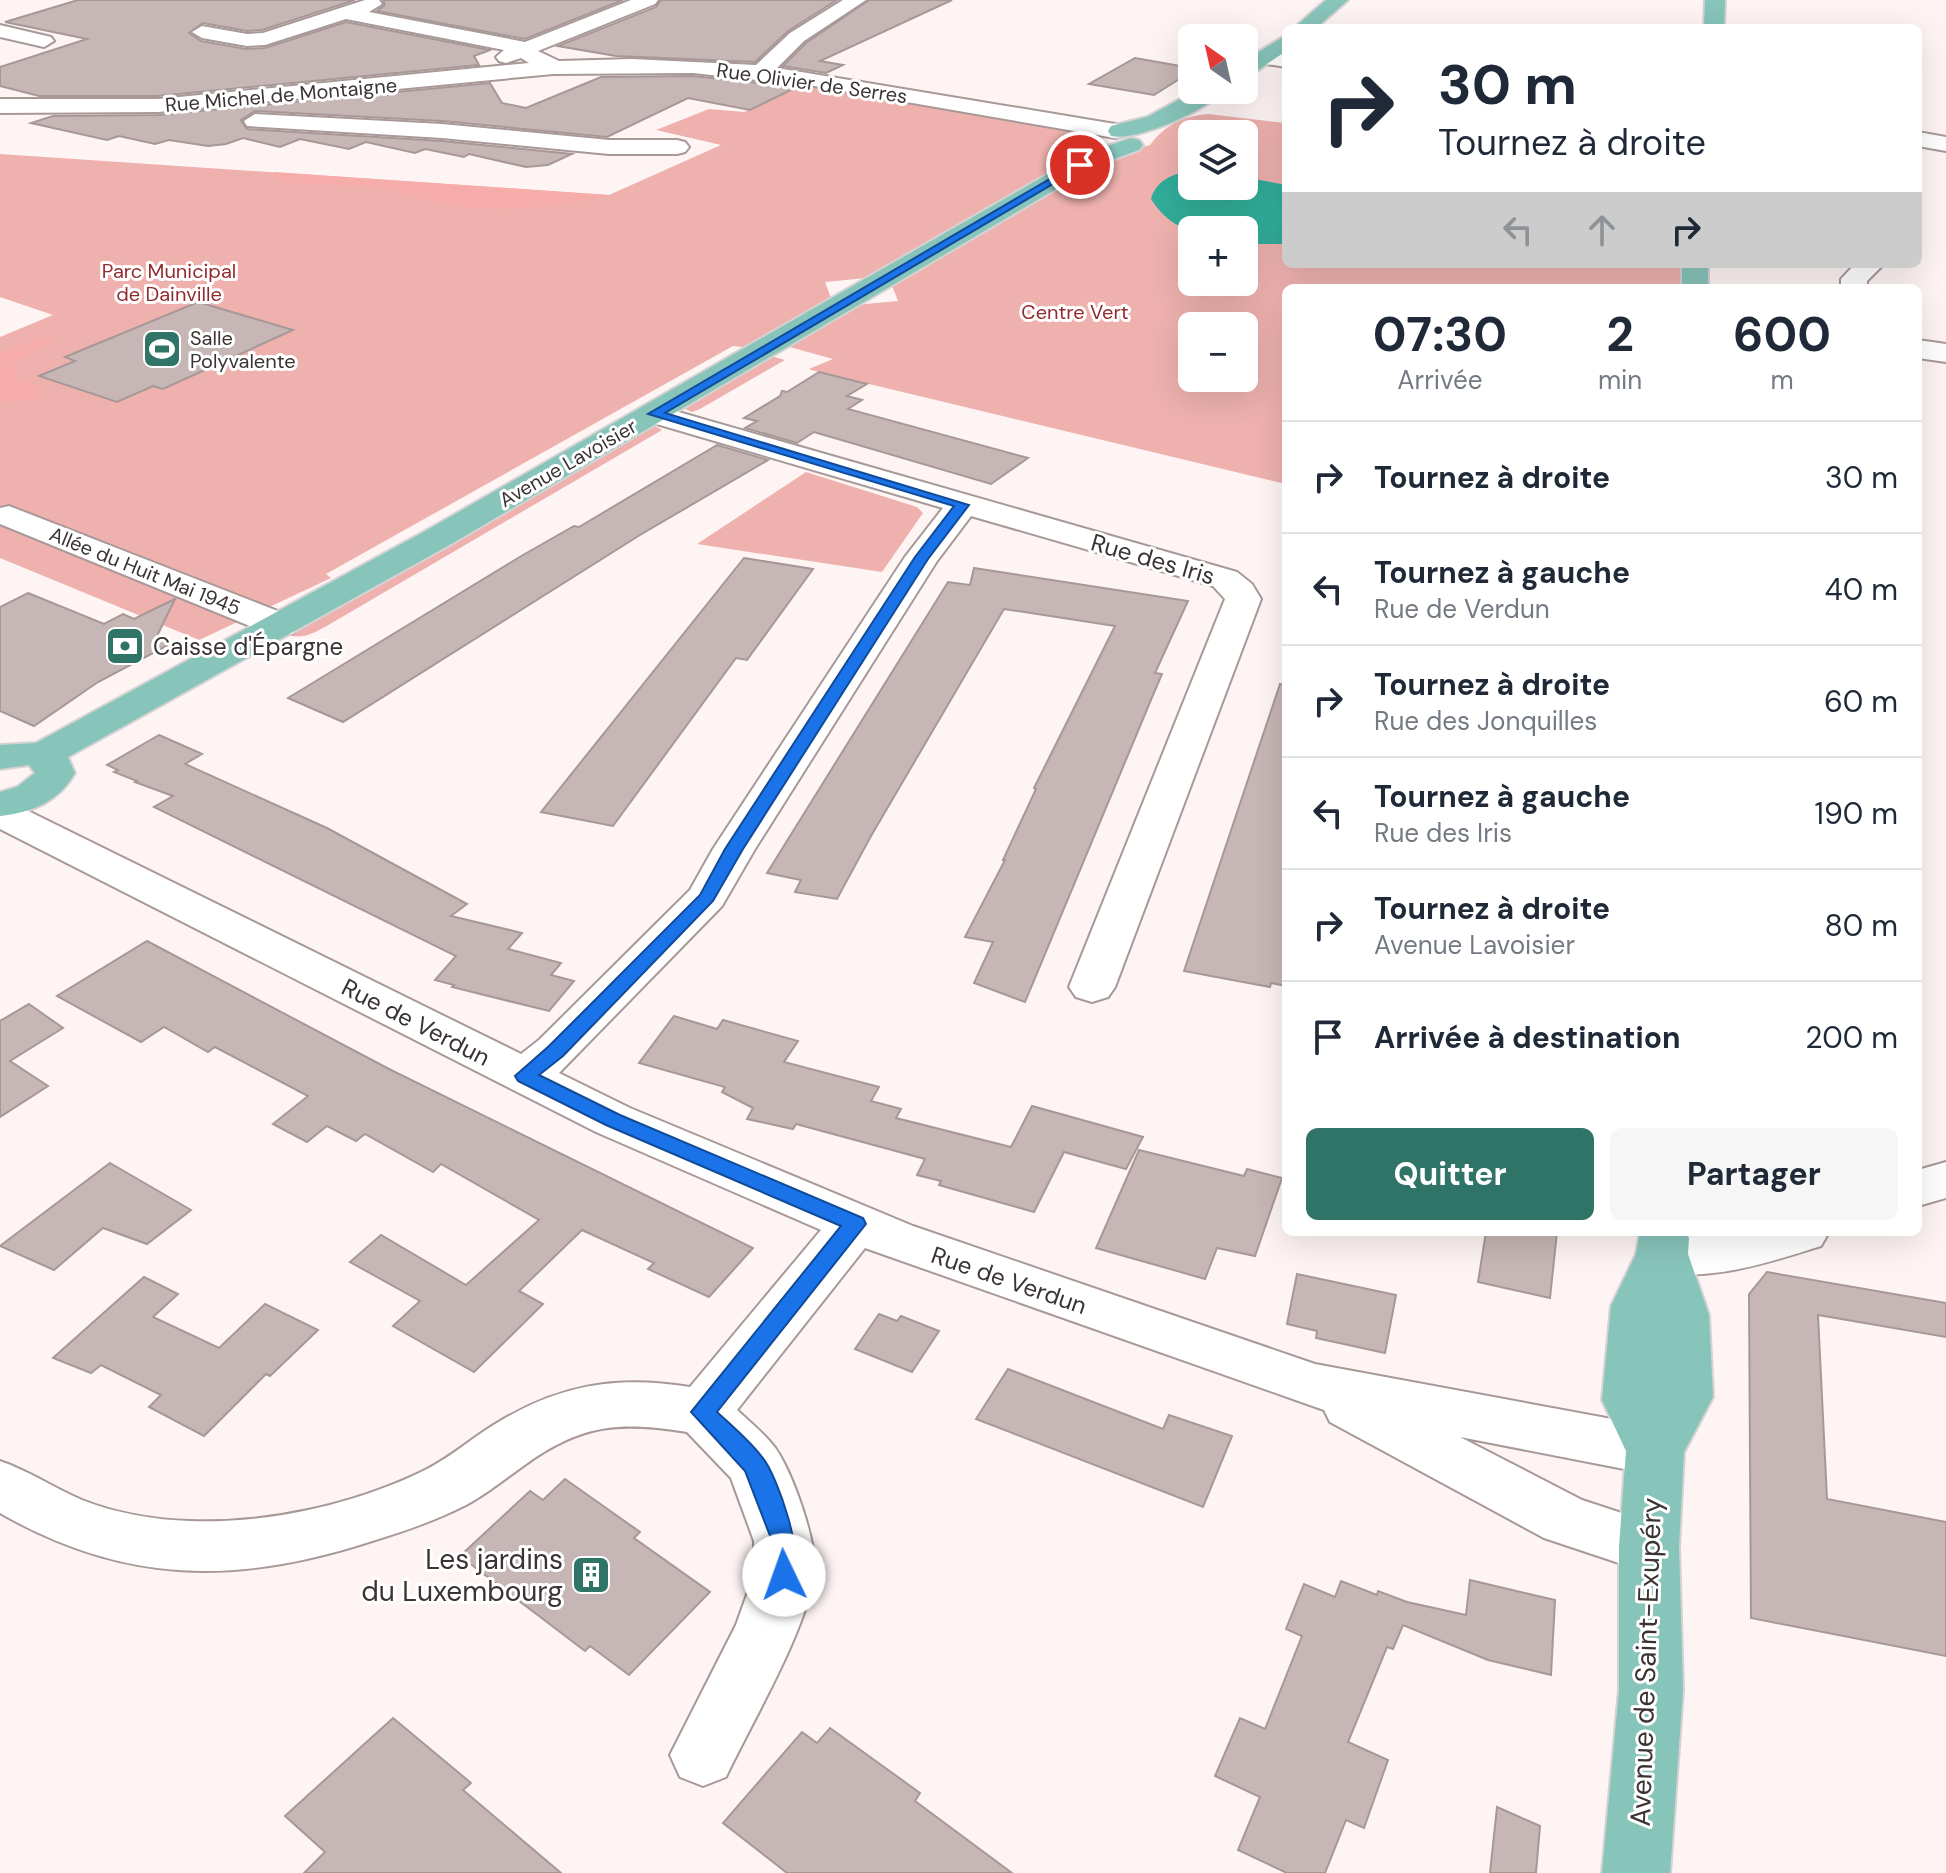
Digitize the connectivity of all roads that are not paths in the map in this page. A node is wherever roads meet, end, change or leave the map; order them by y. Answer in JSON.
{"nodes":[{"id":1,"x":382,"y":0,"type":"edge"},
{"id":2,"x":648,"y":0,"type":"edge"},
{"id":3,"x":856,"y":0,"type":"edge"},
{"id":4,"x":1338,"y":0,"type":"edge"},
{"id":5,"x":1715,"y":0,"type":"edge"},
{"id":6,"x":1732,"y":0,"type":"edge"},
{"id":7,"x":346,"y":13,"type":"junction"},
{"id":8,"x":1309,"y":24,"type":"edge"},
{"id":9,"x":1714,"y":24,"type":"edge"},
{"id":10,"x":1732,"y":24,"type":"edge"},
{"id":11,"x":0,"y":31,"type":"edge"},
{"id":12,"x":202,"y":32,"type":"dead end"},
{"id":13,"x":44,"y":41,"type":"dead end"},
{"id":14,"x":1282,"y":44,"type":"edge"},
{"id":15,"x":525,"y":49,"type":"junction"},
{"id":16,"x":1258,"y":60,"type":"edge"},
{"id":17,"x":1282,"y":61,"type":"edge"},
{"id":18,"x":1258,"y":63,"type":"edge"},
{"id":19,"x":561,"y":67,"type":"junction"},
{"id":20,"x":762,"y":71,"type":"junction"},
{"id":21,"x":455,"y":78,"type":"junction"},
{"id":22,"x":1185,"y":104,"type":"edge"},
{"id":23,"x":0,"y":106,"type":"edge"},
{"id":24,"x":256,"y":110,"type":"junction"},
{"id":25,"x":1118,"y":138,"type":"junction"},
{"id":26,"x":1922,"y":140,"type":"edge"},
{"id":27,"x":1946,"y":144,"type":"edge"},
{"id":28,"x":677,"y":147,"type":"dead end"},
{"id":29,"x":1922,"y":162,"type":"edge"},
{"id":30,"x":1946,"y":165,"type":"edge"},
{"id":31,"x":1713,"y":268,"type":"edge"},
{"id":32,"x":1866,"y":268,"type":"edge"},
{"id":33,"x":1700,"y":283,"type":"edge"},
{"id":34,"x":1854,"y":284,"type":"edge"},
{"id":35,"x":1922,"y":350,"type":"edge"},
{"id":36,"x":1946,"y":353,"type":"edge"},
{"id":37,"x":654,"y":414,"type":"junction"},
{"id":38,"x":962,"y":505,"type":"junction"},
{"id":39,"x":9,"y":516,"type":"dead end"},
{"id":40,"x":280,"y":625,"type":"junction"},
{"id":41,"x":0,"y":757,"type":"edge"},
{"id":42,"x":43,"y":772,"type":"junction"},
{"id":43,"x":0,"y":804,"type":"edge"},
{"id":44,"x":0,"y":813,"type":"edge"},
{"id":45,"x":65,"y":844,"type":"junction"},
{"id":46,"x":1092,"y":987,"type":"dead end"},
{"id":47,"x":525,"y":1076,"type":"junction"},
{"id":48,"x":1946,"y":1180,"type":"edge"},
{"id":49,"x":1922,"y":1187,"type":"edge"},
{"id":50,"x":855,"y":1224,"type":"junction"},
{"id":51,"x":1790,"y":1236,"type":"edge"},
{"id":52,"x":1663,"y":1243,"type":"edge"},
{"id":53,"x":1313,"y":1386,"type":"junction"},
{"id":54,"x":703,"y":1412,"type":"junction"},
{"id":55,"x":1655,"y":1451,"type":"junction"},
{"id":56,"x":0,"y":1485,"type":"edge"},
{"id":57,"x":1649,"y":1547,"type":"junction"},
{"id":58,"x":703,"y":1755,"type":"dead end"},
{"id":59,"x":1636,"y":1873,"type":"edge"}],
"edges":[{"from":1,"to":7,"type":"street"},
{"from":2,"to":15,"type":"street"},
{"from":3,"to":20,"type":"street"},
{"from":4,"to":8,"type":"main road"},
{"from":5,"to":9,"type":"main road"},
{"from":6,"to":10,"type":"main road"},
{"from":7,"to":12,"type":"street"},
{"from":7,"to":15,"type":"street"},
{"from":11,"to":13,"type":"street"},
{"from":14,"to":16,"type":"main road"},
{"from":15,"to":19,"type":"street"},
{"from":15,"to":21,"type":"street"},
{"from":17,"to":18,"type":"street"},
{"from":19,"to":20,"type":"street","name":"Rue Olivier de Serres"},
{"from":19,"to":21,"type":"street","name":"Rue Michel de Montaigne"},
{"from":20,"to":25,"type":"street","name":"Rue Olivier de Serres"},
{"from":21,"to":24,"type":"street","name":"Rue Michel de Montaigne"},
{"from":22,"to":25,"type":"main road","name":"Avenue Lavoisier"},
{"from":23,"to":24,"type":"street"},
{"from":24,"to":28,"type":"street","name":"Rue Michel de Montaigne"},
{"from":25,"to":37,"type":"main road","name":"Avenue Lavoisier"},
{"from":26,"to":27,"type":"street"},
{"from":29,"to":30,"type":"street"},
{"from":31,"to":33,"type":"main road"},
{"from":32,"to":34,"type":"street"},
{"from":35,"to":36,"type":"street"},
{"from":37,"to":38,"type":"street","name":"Rue des Iris"},
{"from":37,"to":40,"type":"main road","name":"Avenue Lavoisier"},
{"from":38,"to":46,"type":"street","name":"Rue des Iris"},
{"from":38,"to":47,"type":"street"},
{"from":39,"to":40,"type":"street","name":"Allée du Huit Mai 1945"},
{"from":40,"to":42,"type":"main road","name":"Avenue Lavoisier"},
{"from":41,"to":42,"type":"main road"},
{"from":42,"to":43,"type":"main road","name":"Avenue Lavoisier"},
{"from":42,"to":45,"type":"street"},
{"from":44,"to":45,"type":"street","name":"Rue de Verdun"},
{"from":45,"to":47,"type":"street","name":"Rue de Verdun"},
{"from":47,"to":50,"type":"street","name":"Rue de Verdun"},
{"from":48,"to":49,"type":"street"},
{"from":50,"to":53,"type":"street","name":"Rue de Verdun"},
{"from":50,"to":54,"type":"street"},
{"from":51,"to":52,"type":"street"},
{"from":52,"to":55,"type":"main road"},
{"from":53,"to":55,"type":"street"},
{"from":53,"to":57,"type":"street"},
{"from":54,"to":56,"type":"street"},
{"from":54,"to":58,"type":"street"},
{"from":55,"to":57,"type":"main road","name":"Avenue de Saint-Exupéry"},
{"from":57,"to":59,"type":"main road","name":"Avenue de Saint-Exupéry"}]}
